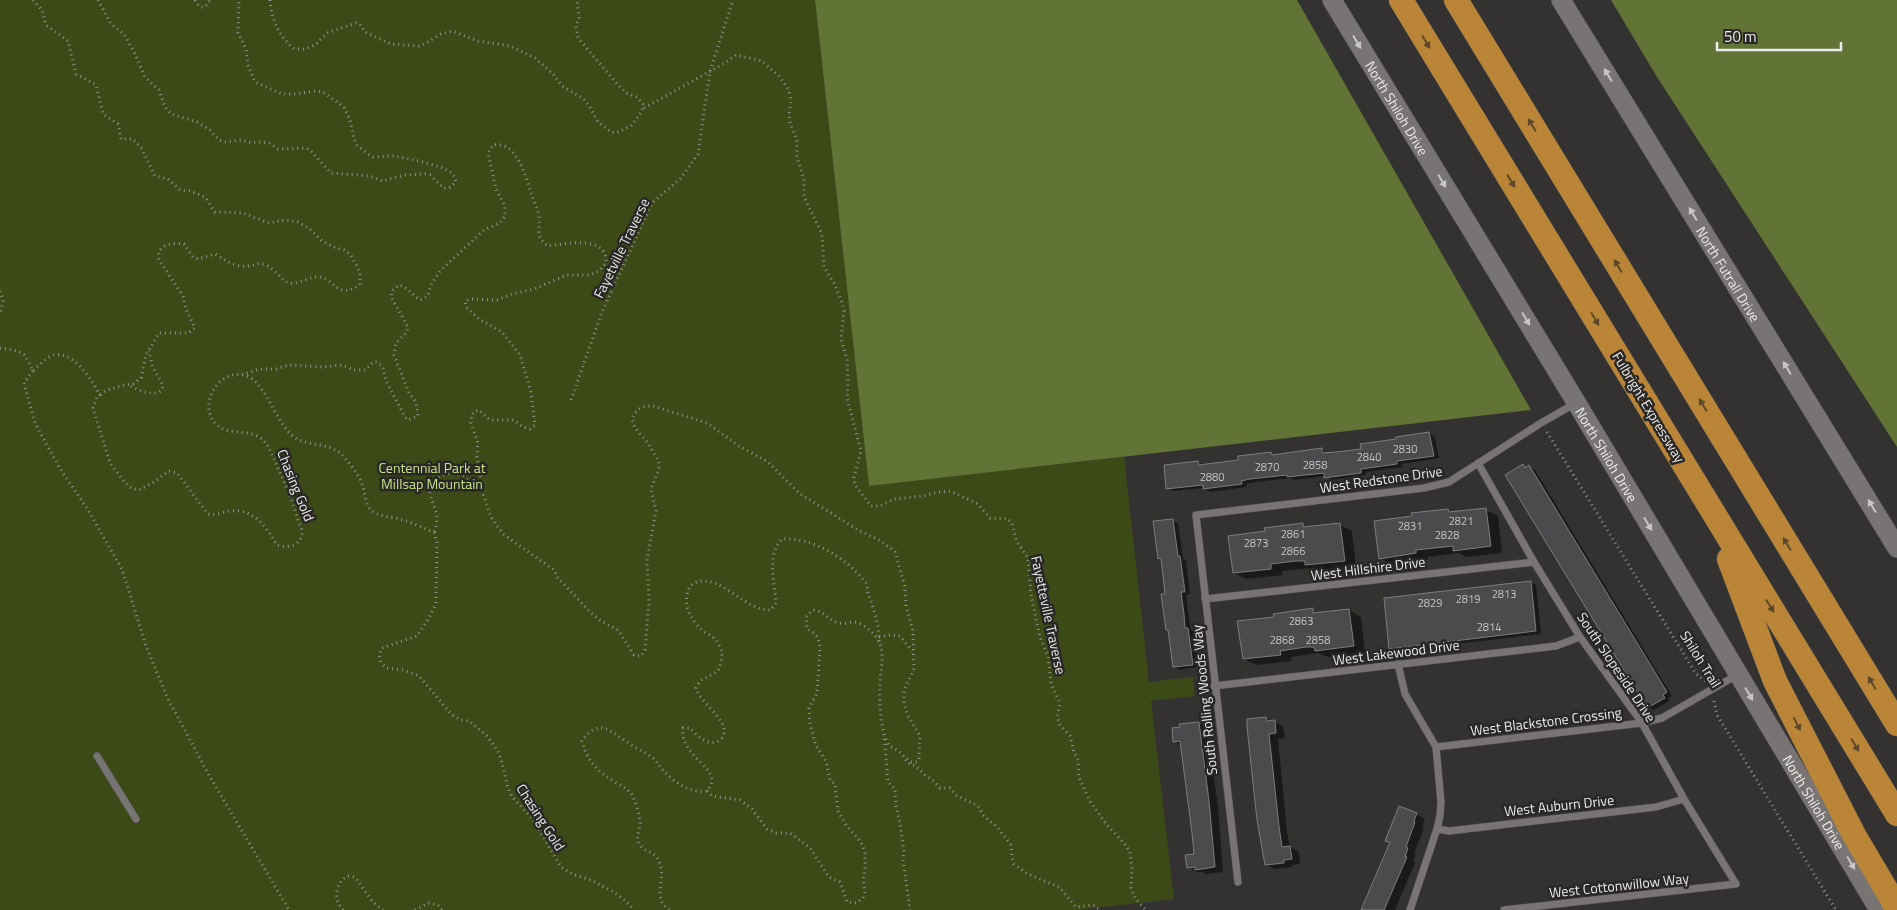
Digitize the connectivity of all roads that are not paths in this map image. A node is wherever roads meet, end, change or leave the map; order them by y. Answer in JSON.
{"nodes":[{"id":1,"x":1332,"y":0,"type":"edge"},
{"id":2,"x":1401,"y":0,"type":"edge"},
{"id":3,"x":1456,"y":0,"type":"edge"},
{"id":4,"x":1562,"y":0,"type":"edge"},
{"id":5,"x":1576,"y":402,"type":"junction"},
{"id":6,"x":1478,"y":464,"type":"junction"},
{"id":7,"x":1708,"y":505,"type":"junction"},
{"id":8,"x":1196,"y":515,"type":"joint"},
{"id":9,"x":1897,"y":548,"type":"edge"},
{"id":10,"x":1534,"y":562,"type":"junction"},
{"id":11,"x":1205,"y":599,"type":"junction"},
{"id":12,"x":1580,"y":637,"type":"junction"},
{"id":13,"x":1398,"y":664,"type":"junction"},
{"id":14,"x":1738,"y":674,"type":"junction"},
{"id":15,"x":1214,"y":686,"type":"junction"},
{"id":16,"x":1642,"y":723,"type":"junction"},
{"id":17,"x":1897,"y":724,"type":"edge"},
{"id":18,"x":1436,"y":747,"type":"junction"},
{"id":19,"x":97,"y":756,"type":"dead end"},
{"id":20,"x":1684,"y":799,"type":"junction"},
{"id":21,"x":1897,"y":814,"type":"edge"},
{"id":22,"x":136,"y":818,"type":"dead end"},
{"id":23,"x":1437,"y":829,"type":"junction"},
{"id":24,"x":1238,"y":882,"type":"dead end"},
{"id":25,"x":1736,"y":884,"type":"joint"},
{"id":26,"x":1897,"y":908,"type":"edge"},
{"id":27,"x":1410,"y":910,"type":"edge"},
{"id":28,"x":1504,"y":910,"type":"edge"},
{"id":29,"x":1879,"y":910,"type":"edge"}],
"edges":[{"from":1,"to":5,"type":"main road","name":"North Shiloh Drive","one_way":true},
{"from":2,"to":7,"type":"highway","name":"Fulbright Expressway","one_way":true},
{"from":17,"to":3,"type":"highway","one_way":true},
{"from":9,"to":4,"type":"main road","name":"North Futrall Drive","one_way":true},
{"from":5,"to":6,"type":"lane","name":"West Redstone Drive"},
{"from":5,"to":14,"type":"main road","name":"North Shiloh Drive","one_way":true},
{"from":6,"to":8,"type":"lane","name":"West Redstone Drive"},
{"from":6,"to":10,"type":"lane","name":"South Slopeside Drive"},
{"from":7,"to":21,"type":"highway","name":"Fulbright Expressway","one_way":true},
{"from":7,"to":26,"type":"highway","one_way":true},
{"from":8,"to":11,"type":"lane","name":"South Rolling Woods Way"},
{"from":10,"to":11,"type":"lane","name":"West Hillshire Drive"},
{"from":10,"to":12,"type":"lane","name":"South Slopeside Drive"},
{"from":11,"to":15,"type":"lane","name":"South Rolling Woods Way"},
{"from":12,"to":13,"type":"lane","name":"West Lakewood Drive"},
{"from":12,"to":16,"type":"lane","name":"South Slopeside Drive"},
{"from":13,"to":15,"type":"lane","name":"West Lakewood Drive"},
{"from":13,"to":18,"type":"lane"},
{"from":14,"to":16,"type":"lane","name":"West Blackstone Crossing"},
{"from":14,"to":29,"type":"main road","name":"North Shiloh Drive","one_way":true},
{"from":15,"to":24,"type":"lane","name":"South Rolling Woods Way"},
{"from":16,"to":18,"type":"lane","name":"West Blackstone Crossing"},
{"from":16,"to":20,"type":"lane","name":"South Slopeside Drive"},
{"from":18,"to":23,"type":"lane"},
{"from":19,"to":22,"type":"lane"},
{"from":20,"to":23,"type":"lane","name":"West Auburn Drive"},
{"from":20,"to":25,"type":"lane","name":"South Slopeside Drive"},
{"from":23,"to":27,"type":"lane"},
{"from":25,"to":28,"type":"lane","name":"West Cottonwillow Way"}]}
